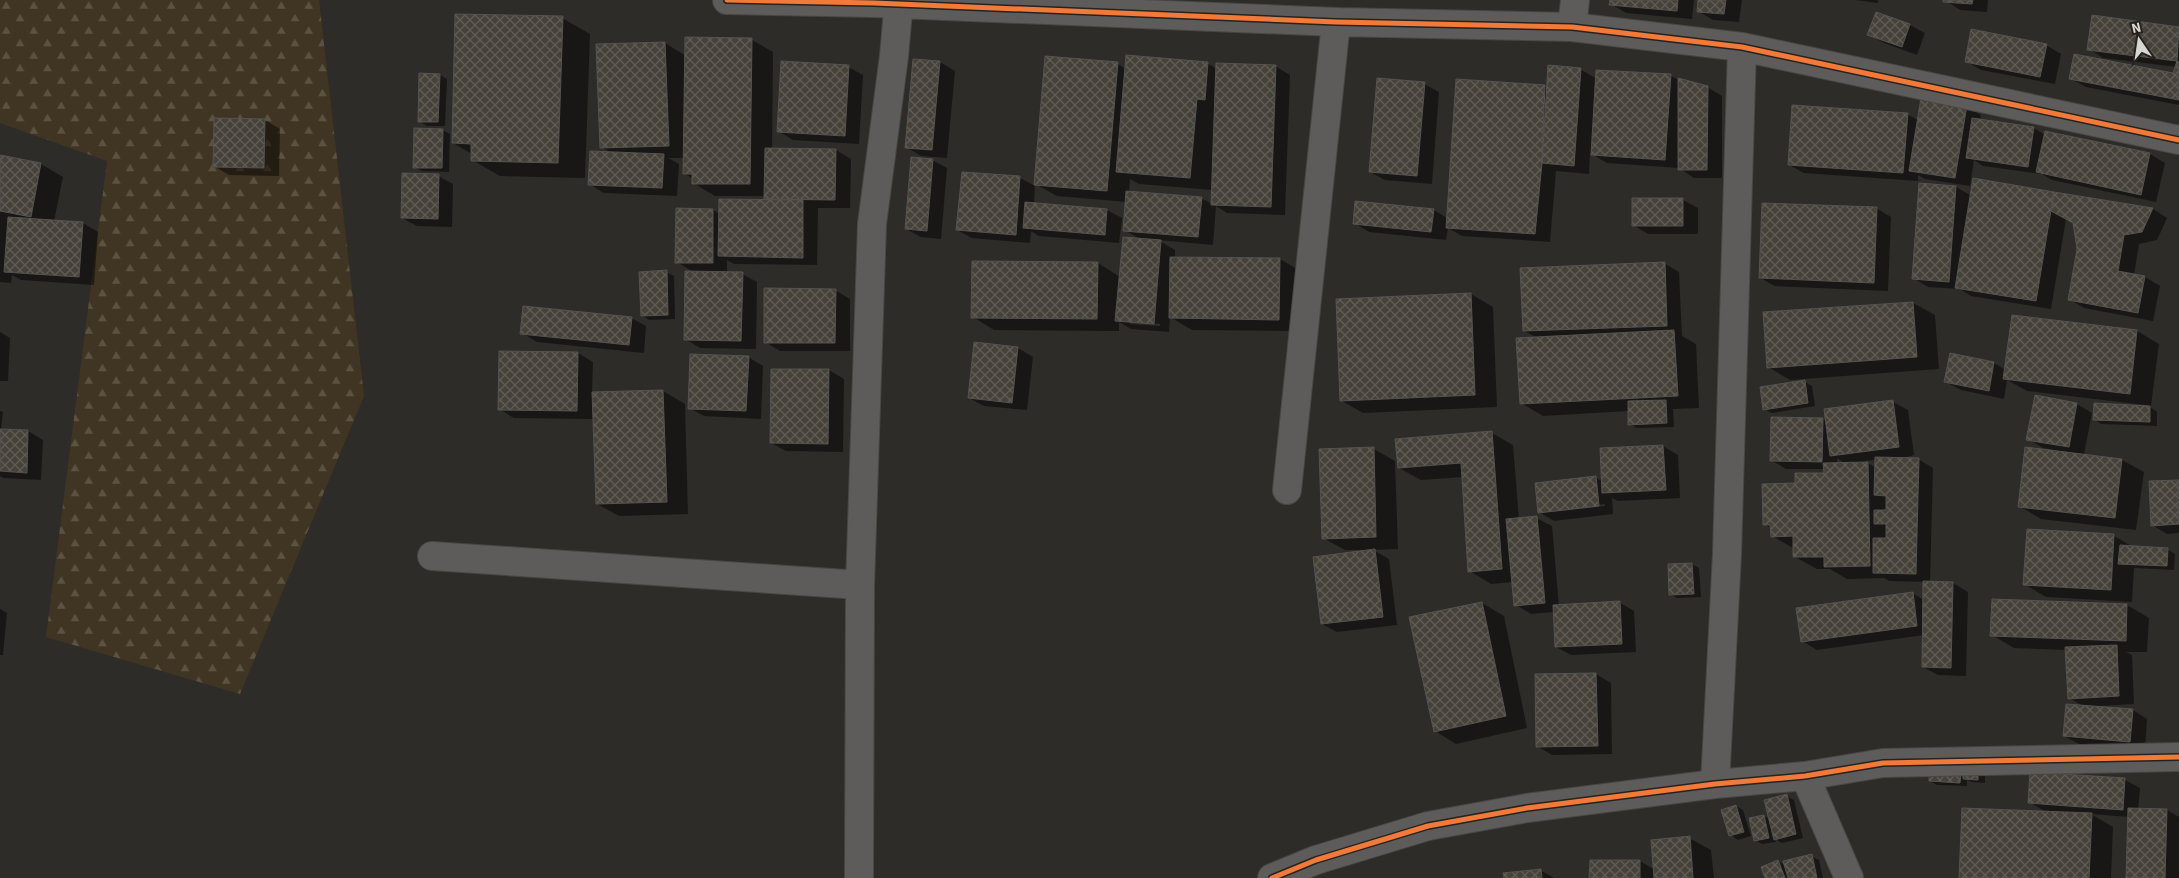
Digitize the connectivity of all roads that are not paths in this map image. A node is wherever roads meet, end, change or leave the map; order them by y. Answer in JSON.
{"nodes":[{"id":1,"x":727,"y":0,"type":"edge"},
{"id":2,"x":1574,"y":0,"type":"edge"},
{"id":3,"x":899,"y":2,"type":"edge"},
{"id":4,"x":1336,"y":22,"type":"junction"},
{"id":5,"x":1572,"y":27,"type":"junction"},
{"id":6,"x":1742,"y":47,"type":"junction"},
{"id":7,"x":2179,"y":140,"type":"edge"},
{"id":8,"x":1287,"y":490,"type":"dead end"},
{"id":9,"x":432,"y":556,"type":"dead end"},
{"id":10,"x":860,"y":585,"type":"junction"},
{"id":11,"x":2179,"y":757,"type":"edge"},
{"id":12,"x":1805,"y":776,"type":"junction"},
{"id":13,"x":1715,"y":784,"type":"junction"},
{"id":14,"x":859,"y":878,"type":"edge"},
{"id":15,"x":1272,"y":878,"type":"edge"},
{"id":16,"x":1849,"y":878,"type":"edge"}],
"edges":[{"from":1,"to":3,"type":"street"},
{"from":2,"to":5,"type":"street"},
{"from":3,"to":4,"type":"street"},
{"from":3,"to":10,"type":"street"},
{"from":4,"to":5,"type":"street"},
{"from":4,"to":8,"type":"street"},
{"from":5,"to":6,"type":"street"},
{"from":6,"to":7,"type":"street"},
{"from":6,"to":13,"type":"street"},
{"from":9,"to":10,"type":"street"},
{"from":10,"to":14,"type":"street"},
{"from":11,"to":12,"type":"street"},
{"from":12,"to":13,"type":"street"},
{"from":12,"to":16,"type":"street"},
{"from":13,"to":15,"type":"street"}]}
